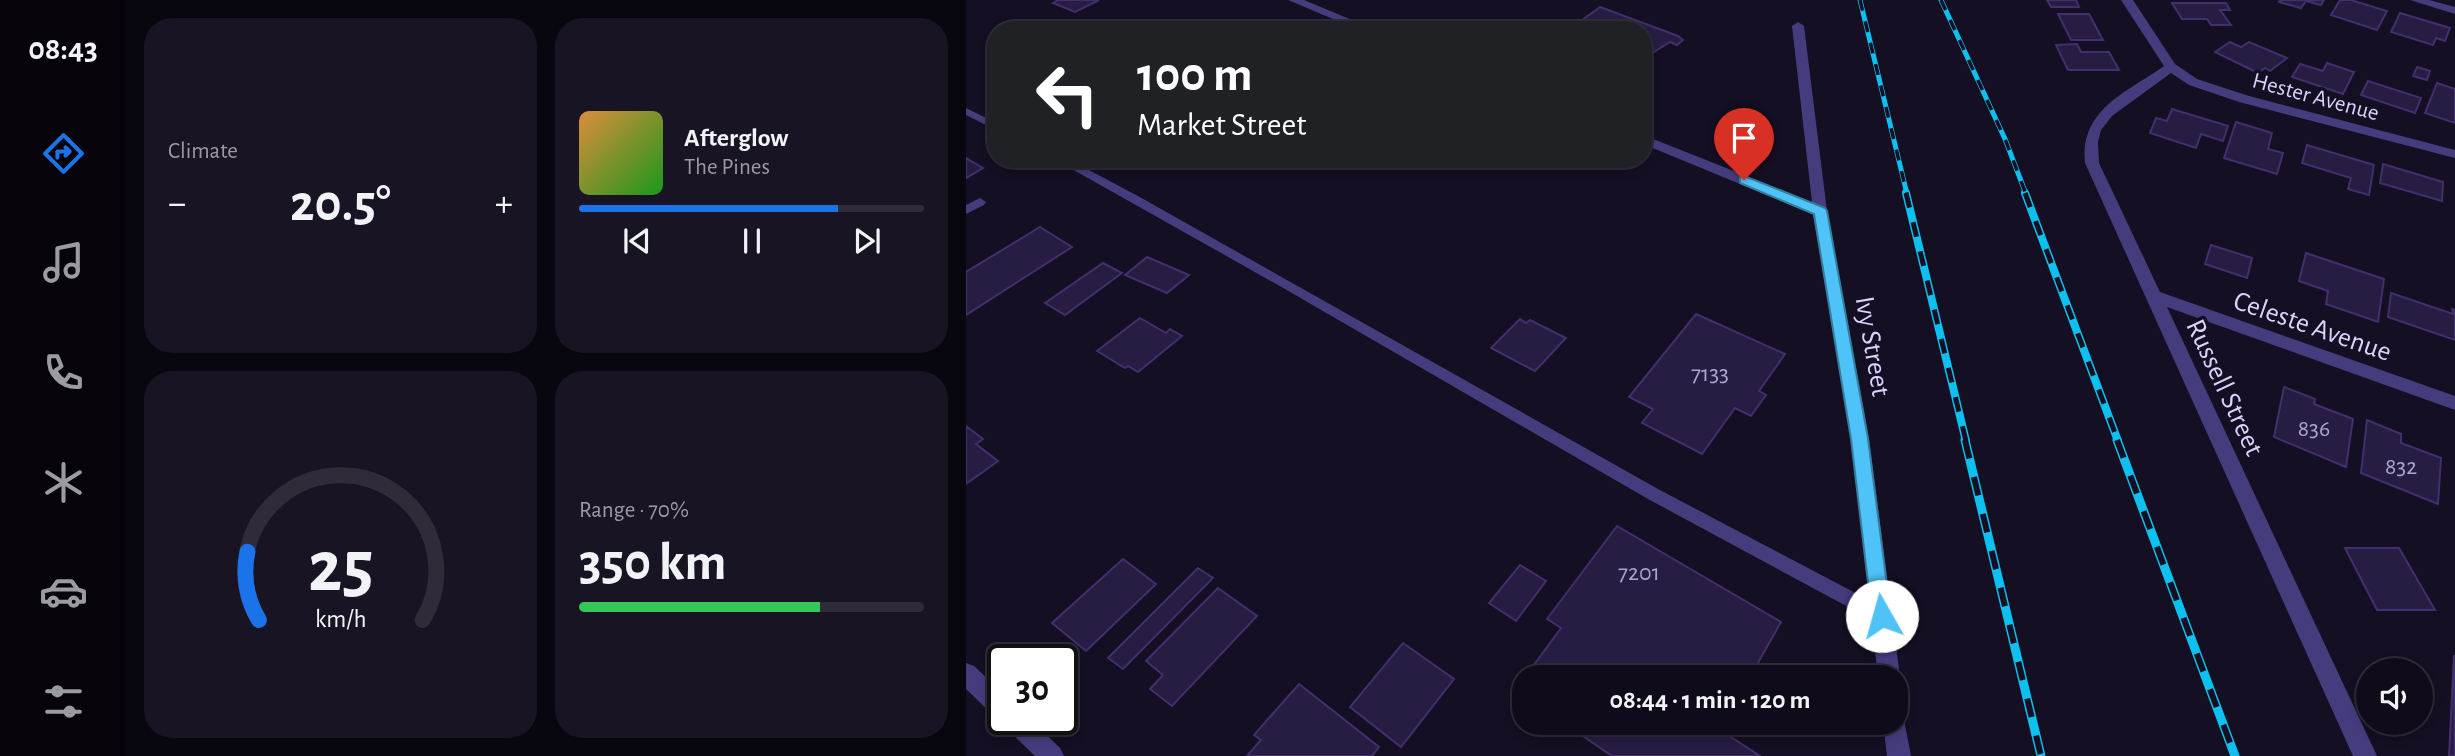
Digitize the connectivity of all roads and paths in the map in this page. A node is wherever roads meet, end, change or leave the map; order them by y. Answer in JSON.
{"nodes":[{"id":1,"x":1294,"y":0,"type":"edge"},
{"id":2,"x":2127,"y":0,"type":"edge"},
{"id":3,"x":2416,"y":0,"type":"edge"},
{"id":4,"x":2455,"y":11,"type":"edge"},
{"id":5,"x":1347,"y":21,"type":"edge"},
{"id":6,"x":1798,"y":26,"type":"dead end"},
{"id":7,"x":2171,"y":66,"type":"junction"},
{"id":8,"x":966,"y":111,"type":"edge"},
{"id":9,"x":987,"y":122,"type":"edge"},
{"id":10,"x":1652,"y":143,"type":"edge"},
{"id":11,"x":2455,"y":155,"type":"edge"},
{"id":12,"x":1075,"y":168,"type":"edge"},
{"id":13,"x":980,"y":202,"type":"dead end"},
{"id":14,"x":966,"y":210,"type":"edge"},
{"id":15,"x":1820,"y":211,"type":"junction"},
{"id":16,"x":2153,"y":296,"type":"junction"},
{"id":17,"x":2455,"y":403,"type":"edge"},
{"id":18,"x":1882,"y":616,"type":"junction"},
{"id":19,"x":1888,"y":665,"type":"edge"},
{"id":20,"x":966,"y":674,"type":"edge"},
{"id":21,"x":987,"y":694,"type":"edge"},
{"id":22,"x":1030,"y":735,"type":"edge"},
{"id":23,"x":1896,"y":735,"type":"edge"},
{"id":24,"x":1052,"y":756,"type":"edge"},
{"id":25,"x":1899,"y":756,"type":"edge"},
{"id":26,"x":2365,"y":756,"type":"edge"}],
"edges":[{"from":1,"to":5,"type":"street"},
{"from":2,"to":7,"type":"street"},
{"from":3,"to":4,"type":"street"},
{"from":6,"to":15,"type":"street","name":"Ivy Street"},
{"from":7,"to":11,"type":"street","name":"Hester Avenue"},
{"from":7,"to":16,"type":"street","name":"Russell Street"},
{"from":8,"to":9,"type":"lane"},
{"from":10,"to":15,"type":"street"},
{"from":12,"to":18,"type":"lane"},
{"from":13,"to":14,"type":"lane"},
{"from":15,"to":18,"type":"street","name":"Ivy Street"},
{"from":16,"to":17,"type":"street","name":"Celeste Avenue"},
{"from":16,"to":26,"type":"street","name":"Russell Street"},
{"from":18,"to":19,"type":"street","name":"Ivy Street"},
{"from":20,"to":21,"type":"street"},
{"from":22,"to":24,"type":"street"},
{"from":23,"to":25,"type":"street"}]}
